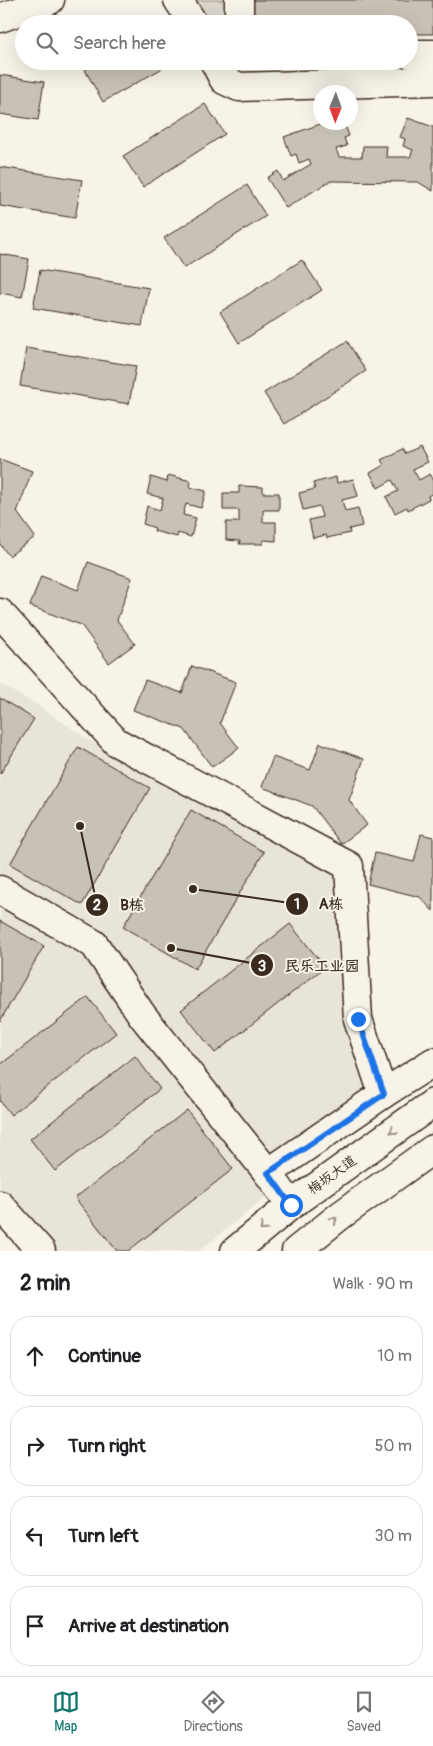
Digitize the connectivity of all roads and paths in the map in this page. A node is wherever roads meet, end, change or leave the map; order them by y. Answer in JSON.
{"nodes":[{"id":1,"x":50,"y":0,"type":"edge"},
{"id":2,"x":178,"y":0,"type":"edge"},
{"id":3,"x":239,"y":0,"type":"edge"},
{"id":4,"x":188,"y":15,"type":"edge"},
{"id":5,"x":239,"y":15,"type":"edge"},
{"id":6,"x":0,"y":18,"type":"edge"},
{"id":7,"x":418,"y":54,"type":"edge"},
{"id":8,"x":433,"y":54,"type":"edge"},
{"id":9,"x":219,"y":70,"type":"edge"},
{"id":10,"x":433,"y":81,"type":"edge"},
{"id":11,"x":0,"y":613,"type":"edge"},
{"id":12,"x":0,"y":890,"type":"edge"},
{"id":13,"x":433,"y":1062,"type":"edge"},
{"id":14,"x":384,"y":1094,"type":"junction"},
{"id":15,"x":433,"y":1103,"type":"edge"},
{"id":16,"x":433,"y":1149,"type":"edge"},
{"id":17,"x":268,"y":1173,"type":"junction"},
{"id":18,"x":0,"y":1205,"type":"edge"},
{"id":19,"x":291,"y":1205,"type":"junction"},
{"id":20,"x":41,"y":1251,"type":"edge"},
{"id":21,"x":235,"y":1251,"type":"edge"},
{"id":22,"x":296,"y":1251,"type":"edge"}],
"edges":[{"from":1,"to":6,"type":"street"},
{"from":2,"to":4,"type":"street"},
{"from":3,"to":5,"type":"street"},
{"from":7,"to":8,"type":"street"},
{"from":9,"to":10,"type":"street"},
{"from":11,"to":14,"type":"street"},
{"from":12,"to":17,"type":"street"},
{"from":13,"to":14,"type":"street"},
{"from":14,"to":17,"type":"street"},
{"from":15,"to":19,"type":"street","name":"梅坂大道","one_way":true},
{"from":22,"to":16,"type":"street","one_way":true},
{"from":17,"to":19,"type":"street"},
{"from":18,"to":20,"type":"street"},
{"from":19,"to":21,"type":"street","name":"梅坂大道","one_way":true}]}
